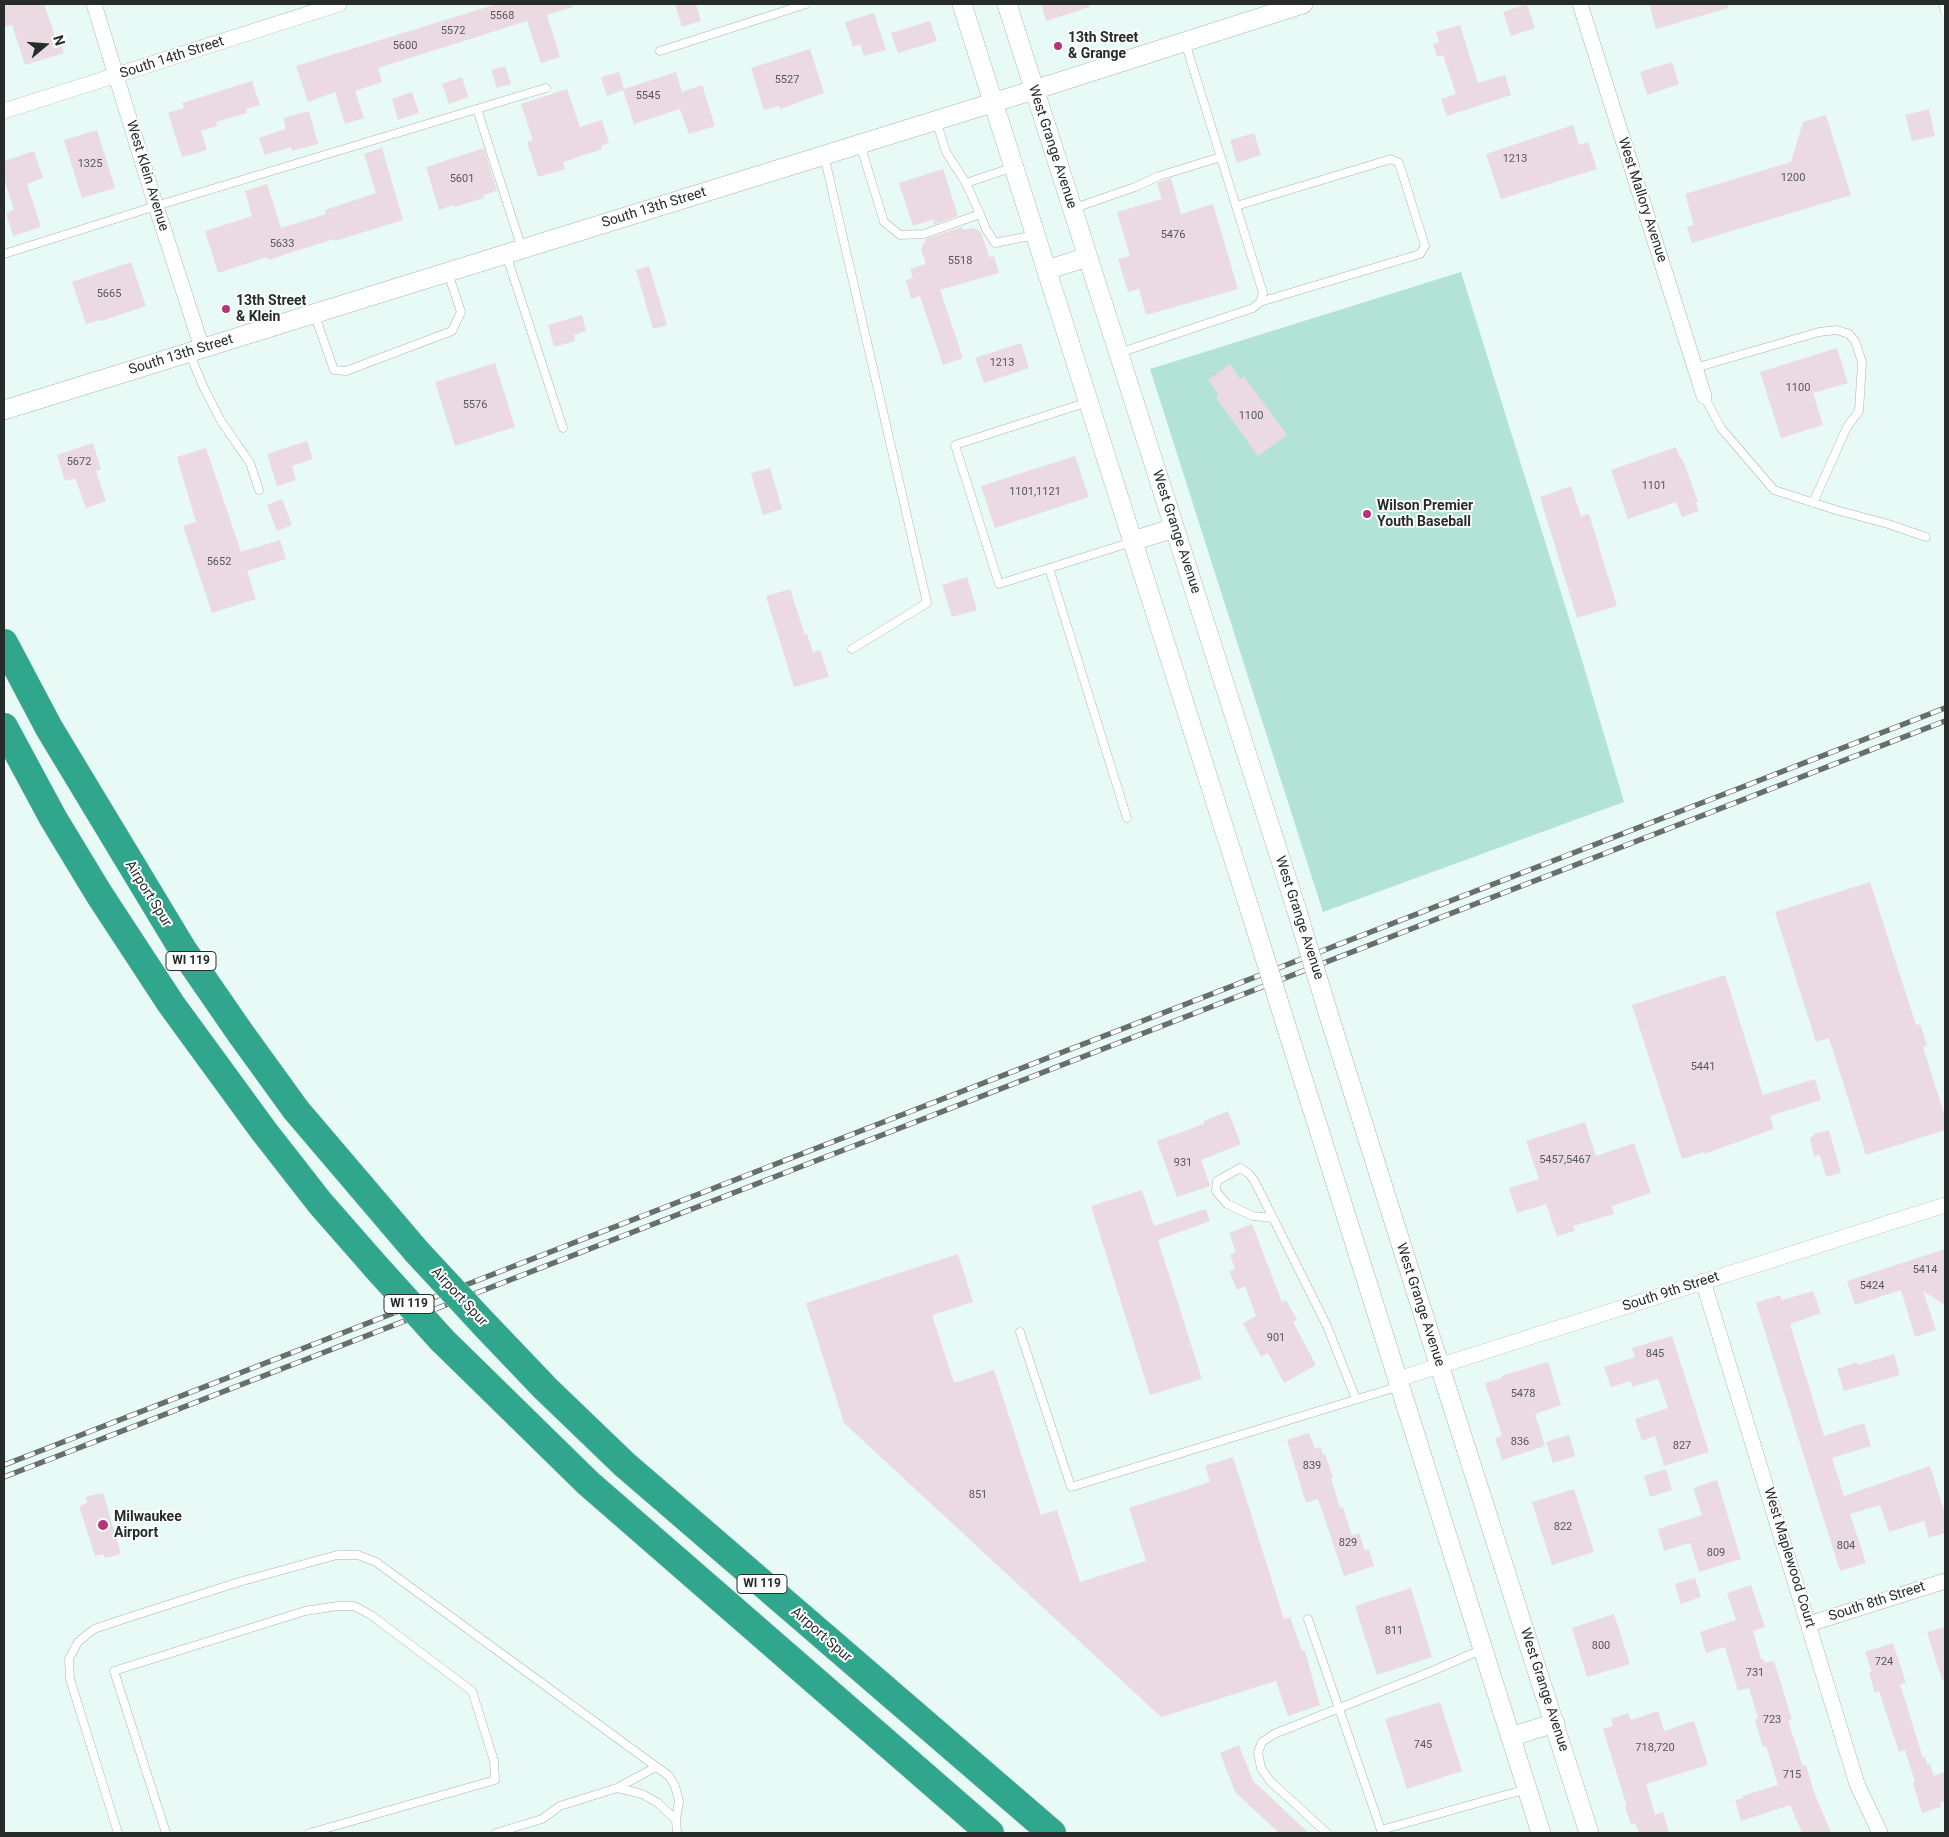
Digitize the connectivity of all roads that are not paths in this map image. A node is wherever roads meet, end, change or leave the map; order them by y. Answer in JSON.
{"nodes":[{"id":1,"x":94,"y":4,"type":"edge"},
{"id":2,"x":340,"y":4,"type":"edge"},
{"id":3,"x":806,"y":4,"type":"edge"},
{"id":4,"x":962,"y":4,"type":"edge"},
{"id":5,"x":1007,"y":4,"type":"edge"},
{"id":6,"x":1303,"y":4,"type":"edge"},
{"id":7,"x":1580,"y":4,"type":"edge"},
{"id":8,"x":1943,"y":4,"type":"edge"},
{"id":9,"x":1945,"y":12,"type":"edge"},
{"id":10,"x":1184,"y":42,"type":"junction"},
{"id":11,"x":660,"y":51,"type":"dead end"},
{"id":12,"x":116,"y":76,"type":"junction"},
{"id":13,"x":546,"y":88,"type":"dead end"},
{"id":14,"x":1034,"y":90,"type":"junction"},
{"id":15,"x":994,"y":102,"type":"junction"},
{"id":16,"x":477,"y":108,"type":"junction"},
{"id":17,"x":4,"y":111,"type":"edge"},
{"id":18,"x":936,"y":120,"type":"junction"},
{"id":19,"x":860,"y":144,"type":"junction"},
{"id":20,"x":824,"y":155,"type":"junction"},
{"id":21,"x":1221,"y":157,"type":"junction"},
{"id":22,"x":1014,"y":167,"type":"junction"},
{"id":23,"x":966,"y":183,"type":"junction"},
{"id":24,"x":156,"y":206,"type":"junction"},
{"id":25,"x":1236,"y":206,"type":"junction"},
{"id":26,"x":1072,"y":209,"type":"junction"},
{"id":27,"x":980,"y":214,"type":"junction"},
{"id":28,"x":1036,"y":234,"type":"junction"},
{"id":29,"x":514,"y":251,"type":"junction"},
{"id":30,"x":4,"y":254,"type":"edge"},
{"id":31,"x":1087,"y":257,"type":"junction"},
{"id":32,"x":1047,"y":270,"type":"junction"},
{"id":33,"x":448,"y":272,"type":"junction"},
{"id":34,"x":1260,"y":302,"type":"junction"},
{"id":35,"x":314,"y":313,"type":"junction"},
{"id":36,"x":196,"y":350,"type":"junction"},
{"id":37,"x":1120,"y":353,"type":"junction"},
{"id":38,"x":1695,"y":368,"type":"junction"},
{"id":39,"x":1704,"y":396,"type":"joint"},
{"id":40,"x":1088,"y":402,"type":"junction"},
{"id":41,"x":4,"y":410,"type":"edge"},
{"id":42,"x":564,"y":428,"type":"dead end"},
{"id":43,"x":258,"y":490,"type":"dead end"},
{"id":44,"x":1813,"y":503,"type":"junction"},
{"id":45,"x":1174,"y":528,"type":"junction"},
{"id":46,"x":1926,"y":537,"type":"dead end"},
{"id":47,"x":1133,"y":542,"type":"junction"},
{"id":48,"x":1049,"y":568,"type":"junction"},
{"id":49,"x":4,"y":643,"type":"edge"},
{"id":50,"x":852,"y":649,"type":"dead end"},
{"id":51,"x":4,"y":727,"type":"edge"},
{"id":52,"x":1127,"y":818,"type":"dead end"},
{"id":53,"x":1945,"y":1205,"type":"edge"},
{"id":54,"x":1273,"y":1218,"type":"junction"},
{"id":55,"x":1704,"y":1281,"type":"junction"},
{"id":56,"x":1020,"y":1332,"type":"dead end"},
{"id":57,"x":1440,"y":1366,"type":"junction"},
{"id":58,"x":1399,"y":1382,"type":"junction"},
{"id":59,"x":1356,"y":1399,"type":"junction"},
{"id":60,"x":1945,"y":1581,"type":"edge"},
{"id":61,"x":1308,"y":1619,"type":"dead end"},
{"id":62,"x":1809,"y":1624,"type":"junction"},
{"id":63,"x":1483,"y":1649,"type":"junction"},
{"id":64,"x":1340,"y":1708,"type":"junction"},
{"id":65,"x":1555,"y":1723,"type":"junction"},
{"id":66,"x":1510,"y":1737,"type":"junction"},
{"id":67,"x":656,"y":1767,"type":"junction"},
{"id":68,"x":617,"y":1788,"type":"junction"},
{"id":69,"x":1527,"y":1789,"type":"junction"},
{"id":70,"x":676,"y":1820,"type":"junction"},
{"id":71,"x":1382,"y":1831,"type":"edge"},
{"id":72,"x":118,"y":1833,"type":"edge"},
{"id":73,"x":166,"y":1833,"type":"edge"},
{"id":74,"x":310,"y":1833,"type":"edge"},
{"id":75,"x":496,"y":1833,"type":"edge"},
{"id":76,"x":677,"y":1833,"type":"edge"},
{"id":77,"x":990,"y":1833,"type":"edge"},
{"id":78,"x":1052,"y":1833,"type":"edge"},
{"id":79,"x":1327,"y":1833,"type":"edge"},
{"id":80,"x":1541,"y":1833,"type":"edge"},
{"id":81,"x":1589,"y":1833,"type":"edge"},
{"id":82,"x":1880,"y":1833,"type":"edge"}],
"edges":[{"from":1,"to":12,"type":"street","name":"West Klein Avenue"},
{"from":2,"to":12,"type":"street","name":"South 14th Street"},
{"from":3,"to":11,"type":"lane"},
{"from":4,"to":15,"type":"street"},
{"from":5,"to":14,"type":"street","name":"West Grange Avenue"},
{"from":6,"to":10,"type":"street","name":"South 13th Street"},
{"from":7,"to":38,"type":"street","name":"West Mallory Avenue"},
{"from":8,"to":9,"type":"lane"},
{"from":10,"to":14,"type":"street","name":"South 13th Street"},
{"from":10,"to":21,"type":"lane"},
{"from":12,"to":17,"type":"street","name":"South 14th Street"},
{"from":12,"to":24,"type":"street","name":"West Klein Avenue"},
{"from":13,"to":16,"type":"lane"},
{"from":14,"to":15,"type":"street","name":"South 13th Street"},
{"from":14,"to":26,"type":"street","name":"West Grange Avenue"},
{"from":15,"to":18,"type":"street","name":"South 13th Street"},
{"from":15,"to":22,"type":"street"},
{"from":16,"to":24,"type":"lane"},
{"from":16,"to":29,"type":"lane"},
{"from":18,"to":19,"type":"street","name":"South 13th Street"},
{"from":18,"to":23,"type":"lane"},
{"from":19,"to":20,"type":"street","name":"South 13th Street"},
{"from":19,"to":27,"type":"lane"},
{"from":20,"to":29,"type":"street","name":"South 13th Street"},
{"from":20,"to":50,"type":"lane"},
{"from":21,"to":25,"type":"lane"},
{"from":21,"to":26,"type":"lane"},
{"from":22,"to":23,"type":"lane"},
{"from":22,"to":28,"type":"street"},
{"from":23,"to":27,"type":"lane"},
{"from":24,"to":30,"type":"lane"},
{"from":24,"to":36,"type":"street","name":"West Klein Avenue"},
{"from":25,"to":34,"type":"lane"},
{"from":25,"to":34,"type":"lane"},
{"from":26,"to":31,"type":"street","name":"West Grange Avenue"},
{"from":27,"to":28,"type":"lane"},
{"from":28,"to":32,"type":"street"},
{"from":29,"to":33,"type":"street","name":"South 13th Street"},
{"from":29,"to":42,"type":"lane"},
{"from":31,"to":32,"type":"street"},
{"from":31,"to":37,"type":"street","name":"West Grange Avenue"},
{"from":32,"to":40,"type":"street"},
{"from":33,"to":35,"type":"street","name":"South 13th Street"},
{"from":33,"to":35,"type":"lane"},
{"from":34,"to":37,"type":"lane"},
{"from":35,"to":36,"type":"street","name":"South 13th Street"},
{"from":36,"to":41,"type":"street","name":"South 13th Street"},
{"from":36,"to":43,"type":"lane"},
{"from":37,"to":45,"type":"street","name":"West Grange Avenue"},
{"from":38,"to":39,"type":"street","name":"West Mallory Avenue"},
{"from":38,"to":44,"type":"lane"},
{"from":39,"to":44,"type":"lane"},
{"from":40,"to":47,"type":"street"},
{"from":40,"to":48,"type":"lane"},
{"from":44,"to":46,"type":"lane"},
{"from":45,"to":47,"type":"street"},
{"from":45,"to":57,"type":"street","name":"West Grange Avenue","bridge":true},
{"from":47,"to":48,"type":"lane"},
{"from":47,"to":58,"type":"street","bridge":true},
{"from":48,"to":52,"type":"lane"},
{"from":49,"to":78,"type":"highway","name":"Airport Spur","number":"WI 119","bridge":true},
{"from":51,"to":77,"type":"highway","number":"WI 119","bridge":true},
{"from":53,"to":55,"type":"street","name":"South 9th Street"},
{"from":54,"to":54,"type":"lane"},
{"from":54,"to":59,"type":"lane"},
{"from":55,"to":57,"type":"street","name":"South 9th Street"},
{"from":55,"to":62,"type":"street","name":"West Maplewood Court"},
{"from":56,"to":59,"type":"lane"},
{"from":57,"to":58,"type":"street","name":"South 9th Street"},
{"from":57,"to":65,"type":"street","name":"West Grange Avenue"},
{"from":58,"to":59,"type":"lane"},
{"from":58,"to":63,"type":"street"},
{"from":60,"to":62,"type":"street","name":"South 8th Street"},
{"from":61,"to":64,"type":"lane"},
{"from":62,"to":82,"type":"street","name":"West Maplewood Court"},
{"from":63,"to":64,"type":"lane"},
{"from":63,"to":66,"type":"street"},
{"from":64,"to":71,"type":"lane"},
{"from":64,"to":79,"type":"lane"},
{"from":65,"to":66,"type":"street"},
{"from":65,"to":81,"type":"street","name":"West Grange Avenue"},
{"from":66,"to":69,"type":"street"},
{"from":67,"to":68,"type":"lane"},
{"from":67,"to":70,"type":"lane"},
{"from":67,"to":72,"type":"lane"},
{"from":68,"to":70,"type":"lane"},
{"from":68,"to":75,"type":"lane"},
{"from":69,"to":71,"type":"lane"},
{"from":69,"to":80,"type":"street"},
{"from":70,"to":76,"type":"lane"},
{"from":73,"to":74,"type":"lane"}]}
